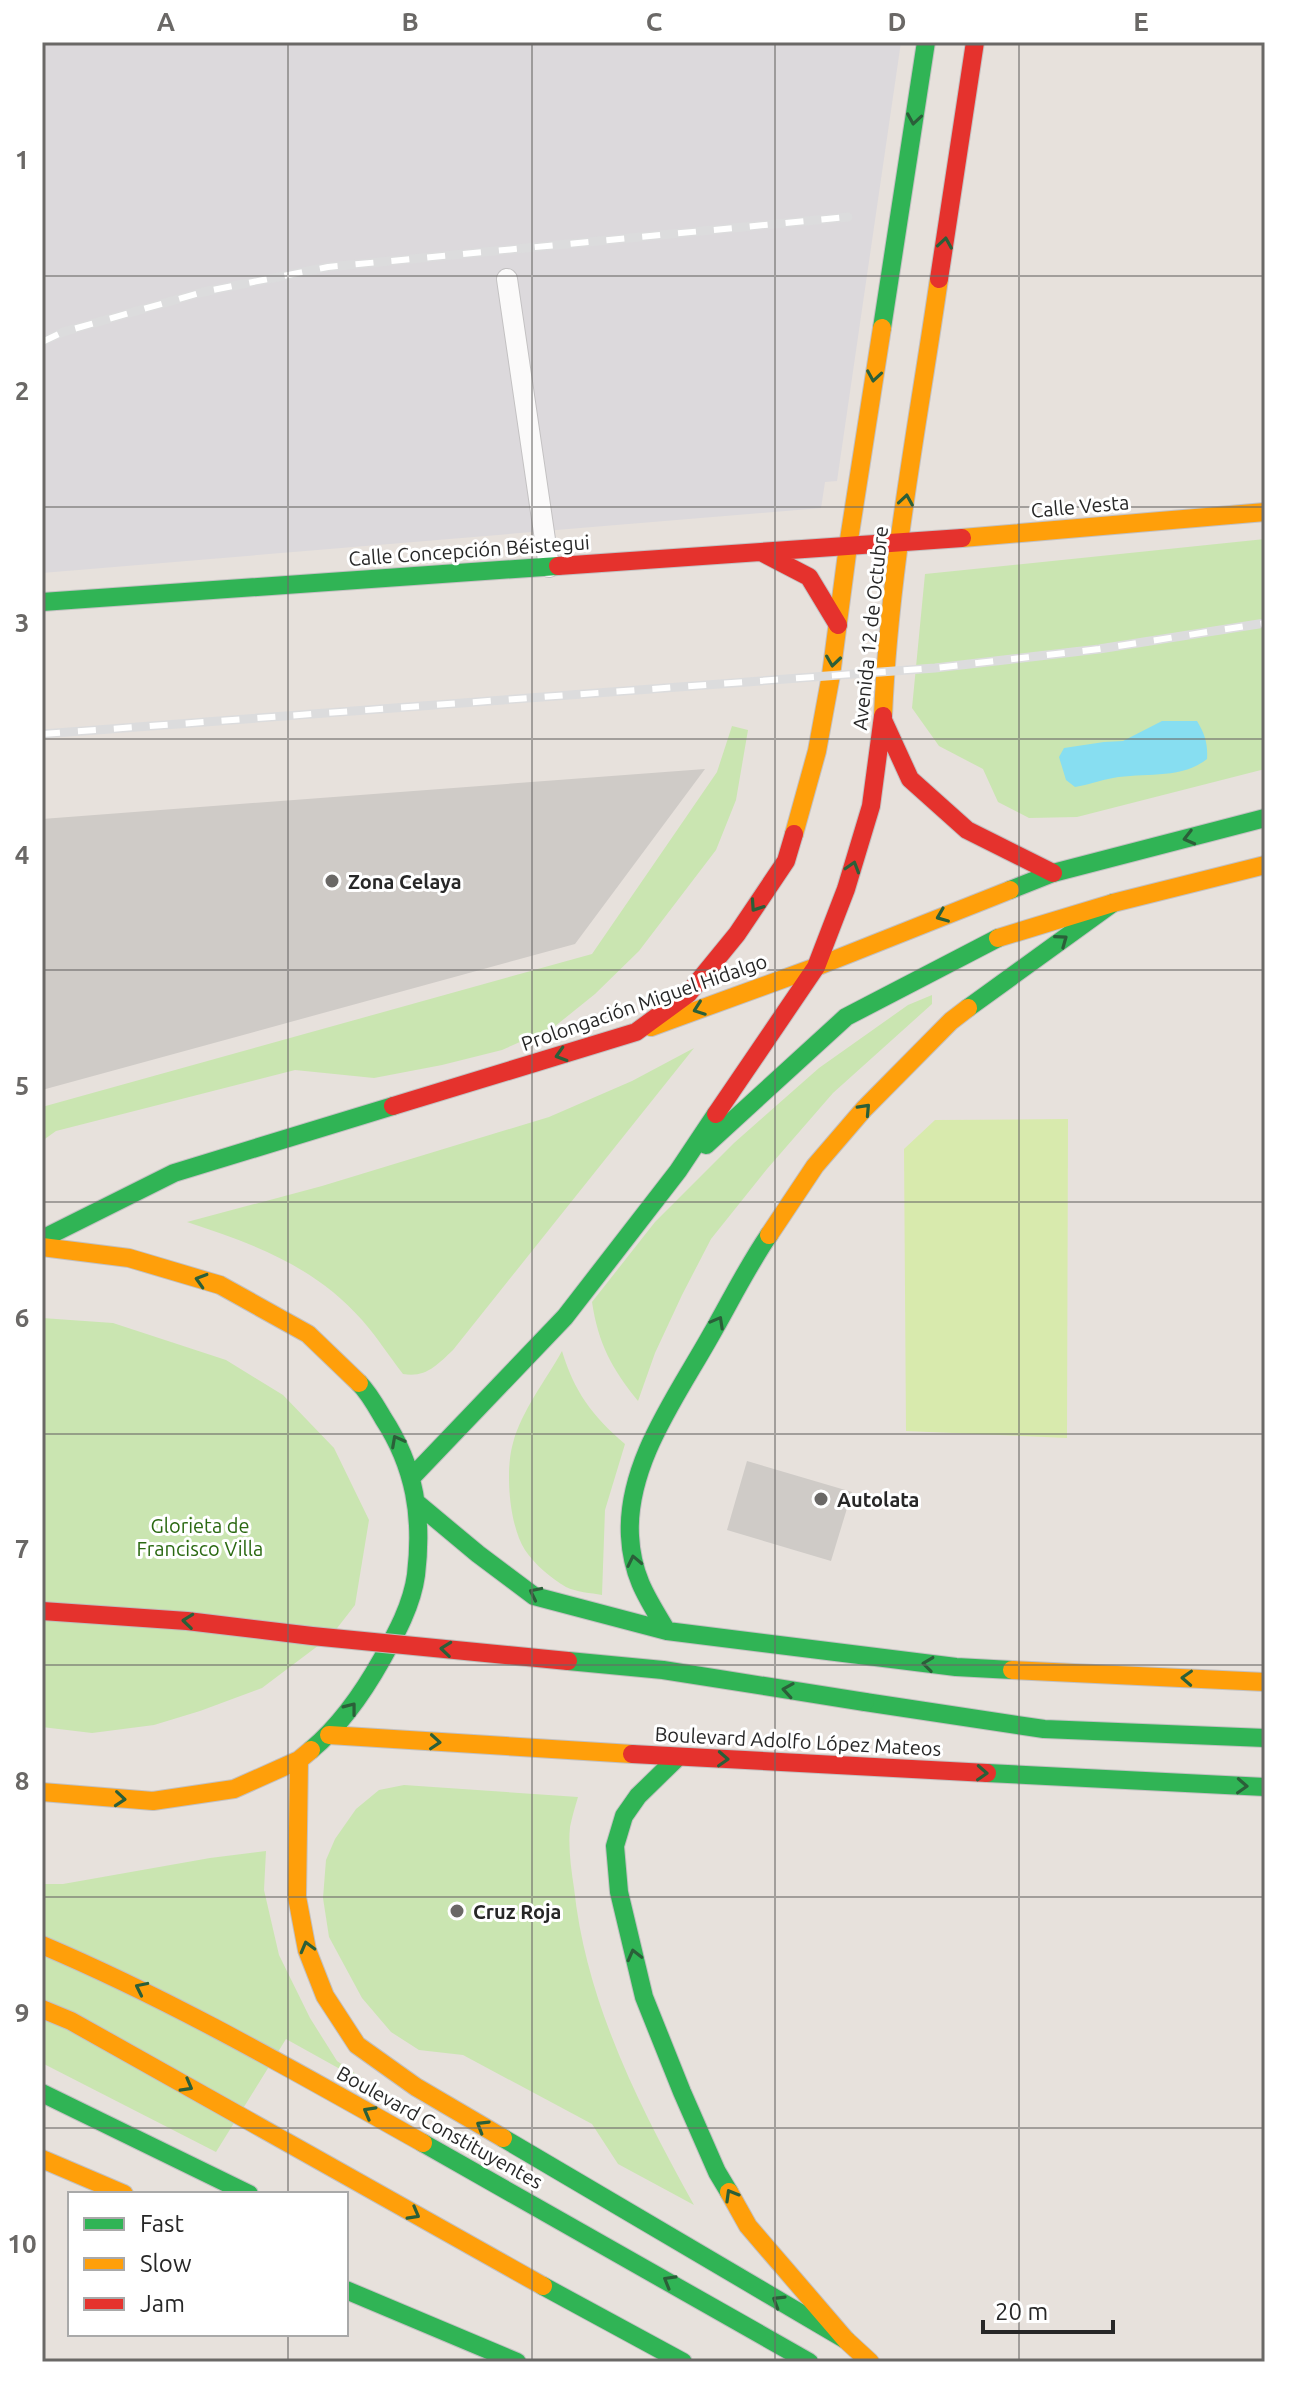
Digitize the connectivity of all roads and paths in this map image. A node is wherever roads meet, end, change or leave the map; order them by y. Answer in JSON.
{"nodes":[{"id":1,"x":926,"y":42,"type":"edge"},
{"id":2,"x":975,"y":42,"type":"edge"},
{"id":3,"x":507,"y":279,"type":"dead end"},
{"id":4,"x":1265,"y":512,"type":"edge"},
{"id":5,"x":900,"y":543,"type":"junction"},
{"id":6,"x":848,"y":546,"type":"junction"},
{"id":7,"x":761,"y":552,"type":"junction"},
{"id":8,"x":549,"y":567,"type":"junction"},
{"id":9,"x":42,"y":602,"type":"edge"},
{"id":10,"x":838,"y":625,"type":"junction"},
{"id":11,"x":883,"y":720,"type":"junction"},
{"id":12,"x":1265,"y":818,"type":"edge"},
{"id":13,"x":1265,"y":865,"type":"edge"},
{"id":14,"x":1053,"y":873,"type":"junction"},
{"id":15,"x":1113,"y":903,"type":"junction"},
{"id":16,"x":816,"y":967,"type":"junction"},
{"id":17,"x":636,"y":1032,"type":"junction"},
{"id":18,"x":678,"y":1171,"type":"junction"},
{"id":19,"x":42,"y":1239,"type":"edge"},
{"id":20,"x":42,"y":1247,"type":"edge"},
{"id":21,"x":412,"y":1477,"type":"junction"},
{"id":22,"x":418,"y":1504,"type":"junction"},
{"id":23,"x":42,"y":1611,"type":"edge"},
{"id":24,"x":667,"y":1631,"type":"junction"},
{"id":25,"x":1265,"y":1682,"type":"edge"},
{"id":26,"x":329,"y":1735,"type":"junction"},
{"id":27,"x":1265,"y":1738,"type":"edge"},
{"id":28,"x":678,"y":1757,"type":"junction"},
{"id":29,"x":299,"y":1760,"type":"junction"},
{"id":30,"x":1265,"y":1787,"type":"edge"},
{"id":31,"x":42,"y":1792,"type":"edge"},
{"id":32,"x":42,"y":1945,"type":"edge"},
{"id":33,"x":42,"y":2009,"type":"edge"},
{"id":34,"x":42,"y":2093,"type":"edge"},
{"id":35,"x":42,"y":2159,"type":"edge"},
{"id":36,"x":119,"y":2192,"type":"edge"},
{"id":37,"x":245,"y":2192,"type":"edge"},
{"id":38,"x":366,"y":2280,"type":"dead end"},
{"id":39,"x":348,"y":2291,"type":"edge"},
{"id":40,"x":396,"y":2312,"type":"junction"},
{"id":41,"x":846,"y":2340,"type":"junction"},
{"id":42,"x":517,"y":2362,"type":"edge"},
{"id":43,"x":683,"y":2362,"type":"edge"},
{"id":44,"x":809,"y":2362,"type":"edge"},
{"id":45,"x":870,"y":2362,"type":"edge"}],
"edges":[{"from":1,"to":6,"type":"main road","name":"Avenida 12 de Octubre","one_way":true},
{"from":5,"to":2,"type":"main road","name":"Avenida 12 de Octubre","one_way":true},
{"from":3,"to":8,"type":"lane"},
{"from":4,"to":5,"type":"main road","name":"Calle Vesta"},
{"from":5,"to":6,"type":"main road","name":"Calle Concepción Béistegui"},
{"from":5,"to":11,"type":"main road","name":"Avenida 12 de Octubre"},
{"from":6,"to":7,"type":"main road","name":"Calle Concepción Béistegui"},
{"from":6,"to":10,"type":"main road","name":"Avenida 12 de Octubre"},
{"from":7,"to":8,"type":"main road","name":"Calle Concepción Béistegui"},
{"from":7,"to":10,"type":"main road"},
{"from":8,"to":9,"type":"main road","name":"Calle Concepción Béistegui"},
{"from":10,"to":17,"type":"main road","name":"Avenida 12 de Octubre","one_way":true},
{"from":11,"to":14,"type":"main road"},
{"from":16,"to":11,"type":"main road","name":"Avenida 12 de Octubre","one_way":true},
{"from":12,"to":14,"type":"main road","name":"Prolongación Miguel Hidalgo","one_way":true},
{"from":13,"to":15,"type":"main road"},
{"from":14,"to":16,"type":"main road","name":"Prolongación Miguel Hidalgo","one_way":true},
{"from":15,"to":18,"type":"main road"},
{"from":24,"to":15,"type":"main road","one_way":true},
{"from":16,"to":17,"type":"main road","name":"Prolongación Miguel Hidalgo","one_way":true},
{"from":16,"to":18,"type":"main road","name":"Avenida 12 de Octubre"},
{"from":17,"to":19,"type":"main road","name":"Prolongación Miguel Hidalgo","one_way":true},
{"from":18,"to":21,"type":"main road"},
{"from":21,"to":20,"type":"main road","one_way":true},
{"from":21,"to":22,"type":"main road"},
{"from":24,"to":22,"type":"main road","one_way":true},
{"from":26,"to":22,"type":"main road","one_way":true},
{"from":27,"to":23,"type":"main road","one_way":true,"bridge":true},
{"from":25,"to":24,"type":"main road","one_way":true},
{"from":26,"to":28,"type":"main road","name":"Boulevard Adolfo López Mateos","one_way":true},
{"from":26,"to":29,"type":"main road"},
{"from":28,"to":30,"type":"main road","name":"Boulevard Adolfo López Mateos","one_way":true},
{"from":41,"to":28,"type":"main road","one_way":true},
{"from":31,"to":29,"type":"main road","one_way":true},
{"from":41,"to":29,"type":"main road","one_way":true},
{"from":44,"to":32,"type":"main road","name":"Boulevard Constituyentes","one_way":true},
{"from":33,"to":43,"type":"main road","one_way":true},
{"from":34,"to":37,"type":"main road"},
{"from":35,"to":36,"type":"main road"},
{"from":38,"to":40,"type":"main road"},
{"from":39,"to":40,"type":"main road"},
{"from":40,"to":42,"type":"main road"},
{"from":41,"to":45,"type":"main road"}]}
